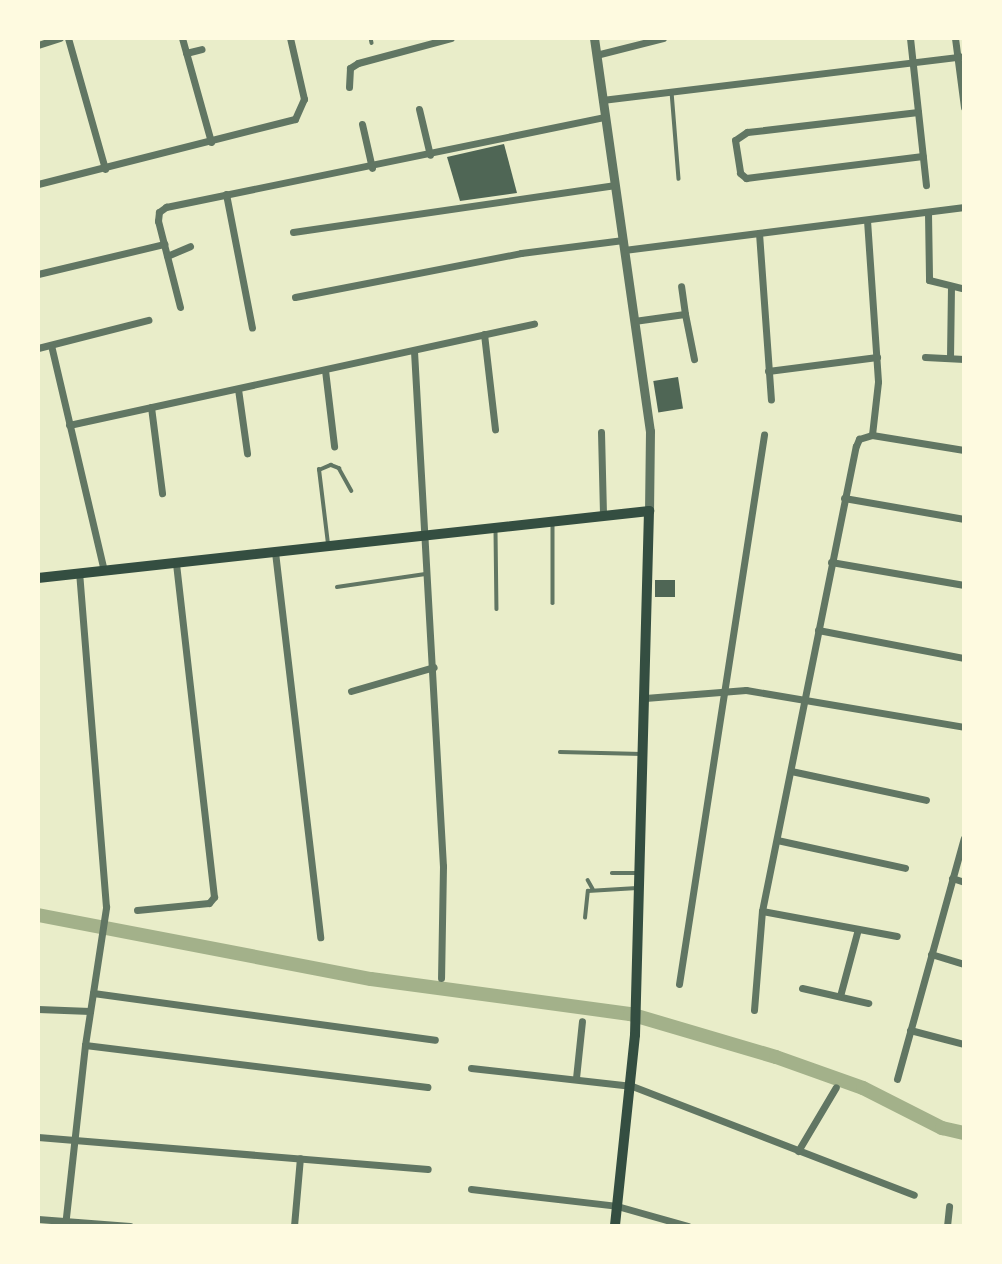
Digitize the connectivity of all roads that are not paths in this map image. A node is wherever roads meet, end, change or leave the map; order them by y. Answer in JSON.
{"nodes":[{"id":1,"x":60,"y":38,"type":"edge"},
{"id":2,"x":68,"y":38,"type":"edge"},
{"id":3,"x":182,"y":38,"type":"edge"},
{"id":4,"x":290,"y":38,"type":"edge"},
{"id":5,"x":451,"y":38,"type":"edge"},
{"id":6,"x":594,"y":38,"type":"edge"},
{"id":7,"x":663,"y":38,"type":"edge"},
{"id":8,"x":910,"y":38,"type":"edge"},
{"id":9,"x":955,"y":38,"type":"edge"},
{"id":10,"x":429,"y":41,"type":"edge"},
{"id":11,"x":38,"y":45,"type":"edge"},
{"id":12,"x":202,"y":50,"type":"dead end"},
{"id":13,"x":186,"y":53,"type":"junction"},
{"id":14,"x":596,"y":55,"type":"junction"},
{"id":15,"x":960,"y":57,"type":"edge"},
{"id":16,"x":913,"y":63,"type":"junction"},
{"id":17,"x":349,"y":87,"type":"dead end"},
{"id":18,"x":672,"y":92,"type":"junction"},
{"id":19,"x":963,"y":94,"type":"edge"},
{"id":20,"x":602,"y":100,"type":"junction"},
{"id":21,"x":964,"y":107,"type":"edge"},
{"id":22,"x":419,"y":109,"type":"dead end"},
{"id":23,"x":918,"y":112,"type":"junction"},
{"id":24,"x":605,"y":117,"type":"junction"},
{"id":25,"x":362,"y":124,"type":"dead end"},
{"id":26,"x":211,"y":142,"type":"junction"},
{"id":27,"x":430,"y":155,"type":"junction"},
{"id":28,"x":923,"y":156,"type":"junction"},
{"id":29,"x":372,"y":167,"type":"junction"},
{"id":30,"x":105,"y":169,"type":"junction"},
{"id":31,"x":679,"y":179,"type":"dead end"},
{"id":32,"x":38,"y":184,"type":"edge"},
{"id":33,"x":614,"y":185,"type":"junction"},
{"id":34,"x":926,"y":185,"type":"dead end"},
{"id":35,"x":226,"y":194,"type":"junction"},
{"id":36,"x":964,"y":208,"type":"edge"},
{"id":37,"x":928,"y":213,"type":"junction"},
{"id":38,"x":867,"y":220,"type":"junction"},
{"id":39,"x":293,"y":232,"type":"dead end"},
{"id":40,"x":759,"y":233,"type":"junction"},
{"id":41,"x":164,"y":244,"type":"junction"},
{"id":42,"x":623,"y":245,"type":"junction"},
{"id":43,"x":190,"y":246,"type":"dead end"},
{"id":44,"x":167,"y":256,"type":"junction"},
{"id":45,"x":38,"y":274,"type":"edge"},
{"id":46,"x":681,"y":286,"type":"dead end"},
{"id":47,"x":951,"y":289,"type":"junction"},
{"id":48,"x":964,"y":289,"type":"edge"},
{"id":49,"x":295,"y":298,"type":"dead end"},
{"id":50,"x":180,"y":307,"type":"dead end"},
{"id":51,"x":685,"y":314,"type":"junction"},
{"id":52,"x":148,"y":320,"type":"dead end"},
{"id":53,"x":634,"y":321,"type":"junction"},
{"id":54,"x":534,"y":324,"type":"dead end"},
{"id":55,"x":252,"y":328,"type":"dead end"},
{"id":56,"x":484,"y":334,"type":"junction"},
{"id":57,"x":51,"y":345,"type":"junction"},
{"id":58,"x":38,"y":348,"type":"edge"},
{"id":59,"x":414,"y":351,"type":"junction"},
{"id":60,"x":925,"y":357,"type":"dead end"},
{"id":61,"x":877,"y":358,"type":"junction"},
{"id":62,"x":950,"y":358,"type":"junction"},
{"id":63,"x":694,"y":359,"type":"dead end"},
{"id":64,"x":964,"y":359,"type":"edge"},
{"id":65,"x":325,"y":370,"type":"junction"},
{"id":66,"x":768,"y":371,"type":"junction"},
{"id":67,"x":237,"y":388,"type":"junction"},
{"id":68,"x":771,"y":400,"type":"dead end"},
{"id":69,"x":151,"y":407,"type":"junction"},
{"id":70,"x":69,"y":425,"type":"junction"},
{"id":71,"x":495,"y":429,"type":"dead end"},
{"id":72,"x":601,"y":432,"type":"dead end"},
{"id":73,"x":764,"y":435,"type":"dead end"},
{"id":74,"x":872,"y":435,"type":"junction"},
{"id":75,"x":334,"y":446,"type":"dead end"},
{"id":76,"x":964,"y":450,"type":"edge"},
{"id":77,"x":247,"y":453,"type":"dead end"},
{"id":78,"x":352,"y":491,"type":"dead end"},
{"id":79,"x":162,"y":493,"type":"dead end"},
{"id":80,"x":844,"y":498,"type":"junction"},
{"id":81,"x":649,"y":511,"type":"junction"},
{"id":82,"x":603,"y":516,"type":"junction"},
{"id":83,"x":964,"y":519,"type":"edge"},
{"id":84,"x":553,"y":522,"type":"junction"},
{"id":85,"x":496,"y":528,"type":"junction"},
{"id":86,"x":425,"y":536,"type":"junction"},
{"id":87,"x":328,"y":546,"type":"junction"},
{"id":88,"x":275,"y":552,"type":"junction"},
{"id":89,"x":831,"y":562,"type":"junction"},
{"id":90,"x":176,"y":563,"type":"junction"},
{"id":91,"x":104,"y":571,"type":"junction"},
{"id":92,"x":79,"y":573,"type":"junction"},
{"id":93,"x":427,"y":574,"type":"junction"},
{"id":94,"x":38,"y":578,"type":"edge"},
{"id":95,"x":964,"y":586,"type":"edge"},
{"id":96,"x":337,"y":587,"type":"dead end"},
{"id":97,"x":553,"y":603,"type":"dead end"},
{"id":98,"x":496,"y":609,"type":"dead end"},
{"id":99,"x":818,"y":630,"type":"junction"},
{"id":100,"x":964,"y":658,"type":"edge"},
{"id":101,"x":434,"y":667,"type":"junction"},
{"id":102,"x":351,"y":691,"type":"dead end"},
{"id":103,"x":727,"y":691,"type":"junction"},
{"id":104,"x":645,"y":698,"type":"junction"},
{"id":105,"x":804,"y":698,"type":"junction"},
{"id":106,"x":964,"y":727,"type":"edge"},
{"id":107,"x":560,"y":752,"type":"dead end"},
{"id":108,"x":644,"y":754,"type":"junction"},
{"id":109,"x":791,"y":771,"type":"junction"},
{"id":110,"x":926,"y":800,"type":"dead end"},
{"id":111,"x":964,"y":838,"type":"edge"},
{"id":112,"x":776,"y":840,"type":"junction"},
{"id":113,"x":905,"y":868,"type":"dead end"},
{"id":114,"x":612,"y":873,"type":"dead end"},
{"id":115,"x":642,"y":873,"type":"junction"},
{"id":116,"x":952,"y":878,"type":"junction"},
{"id":117,"x":588,"y":880,"type":"dead end"},
{"id":118,"x":964,"y":882,"type":"edge"},
{"id":119,"x":641,"y":888,"type":"junction"},
{"id":120,"x":593,"y":889,"type":"junction"},
{"id":121,"x":137,"y":910,"type":"dead end"},
{"id":122,"x":762,"y":911,"type":"junction"},
{"id":123,"x":585,"y":918,"type":"dead end"},
{"id":124,"x":858,"y":929,"type":"junction"},
{"id":125,"x":897,"y":936,"type":"dead end"},
{"id":126,"x":320,"y":937,"type":"dead end"},
{"id":127,"x":931,"y":954,"type":"junction"},
{"id":128,"x":964,"y":964,"type":"edge"},
{"id":129,"x":441,"y":978,"type":"dead end"},
{"id":130,"x":680,"y":984,"type":"dead end"},
{"id":131,"x":802,"y":988,"type":"dead end"},
{"id":132,"x":93,"y":993,"type":"junction"},
{"id":133,"x":840,"y":996,"type":"junction"},
{"id":134,"x":868,"y":1003,"type":"dead end"},
{"id":135,"x":38,"y":1009,"type":"edge"},
{"id":136,"x":754,"y":1010,"type":"dead end"},
{"id":137,"x":90,"y":1012,"type":"junction"},
{"id":138,"x":582,"y":1021,"type":"dead end"},
{"id":139,"x":910,"y":1030,"type":"junction"},
{"id":140,"x":435,"y":1040,"type":"dead end"},
{"id":141,"x":964,"y":1044,"type":"edge"},
{"id":142,"x":85,"y":1045,"type":"junction"},
{"id":143,"x":471,"y":1068,"type":"dead end"},
{"id":144,"x":576,"y":1078,"type":"junction"},
{"id":145,"x":897,"y":1079,"type":"dead end"},
{"id":146,"x":632,"y":1086,"type":"junction"},
{"id":147,"x":427,"y":1087,"type":"dead end"},
{"id":148,"x":836,"y":1087,"type":"dead end"},
{"id":149,"x":38,"y":1137,"type":"edge"},
{"id":150,"x":74,"y":1140,"type":"junction"},
{"id":151,"x":798,"y":1151,"type":"junction"},
{"id":152,"x":300,"y":1157,"type":"junction"},
{"id":153,"x":428,"y":1169,"type":"dead end"},
{"id":154,"x":471,"y":1189,"type":"dead end"},
{"id":155,"x":914,"y":1195,"type":"dead end"},
{"id":156,"x":617,"y":1206,"type":"junction"},
{"id":157,"x":949,"y":1206,"type":"dead end"},
{"id":158,"x":38,"y":1219,"type":"edge"},
{"id":159,"x":66,"y":1223,"type":"edge"},
{"id":160,"x":130,"y":1226,"type":"edge"},
{"id":161,"x":294,"y":1226,"type":"edge"},
{"id":162,"x":615,"y":1226,"type":"edge"},
{"id":163,"x":688,"y":1226,"type":"edge"},
{"id":164,"x":947,"y":1226,"type":"edge"}],
"edges":[{"from":1,"to":11,"type":"street"},
{"from":2,"to":30,"type":"street"},
{"from":3,"to":13,"type":"street"},
{"from":4,"to":26,"type":"street"},
{"from":5,"to":10,"type":"street"},
{"from":6,"to":14,"type":"street"},
{"from":7,"to":14,"type":"street"},
{"from":8,"to":16,"type":"street"},
{"from":9,"to":15,"type":"street"},
{"from":10,"to":17,"type":"street"},
{"from":12,"to":13,"type":"street"},
{"from":13,"to":26,"type":"street"},
{"from":14,"to":20,"type":"street"},
{"from":15,"to":16,"type":"street"},
{"from":15,"to":19,"type":"street"},
{"from":16,"to":18,"type":"street"},
{"from":16,"to":23,"type":"street"},
{"from":18,"to":20,"type":"street"},
{"from":18,"to":31,"type":"lane"},
{"from":19,"to":21,"type":"street"},
{"from":20,"to":24,"type":"street"},
{"from":22,"to":27,"type":"street"},
{"from":23,"to":28,"type":"street"},
{"from":23,"to":28,"type":"street"},
{"from":24,"to":27,"type":"street"},
{"from":24,"to":33,"type":"street"},
{"from":25,"to":29,"type":"street"},
{"from":26,"to":30,"type":"street"},
{"from":27,"to":29,"type":"street"},
{"from":28,"to":34,"type":"street"},
{"from":29,"to":35,"type":"street"},
{"from":30,"to":32,"type":"street"},
{"from":33,"to":39,"type":"street"},
{"from":33,"to":42,"type":"street"},
{"from":35,"to":41,"type":"street"},
{"from":35,"to":55,"type":"street"},
{"from":36,"to":37,"type":"street"},
{"from":37,"to":38,"type":"street"},
{"from":37,"to":47,"type":"street"},
{"from":38,"to":40,"type":"street"},
{"from":38,"to":61,"type":"street"},
{"from":40,"to":42,"type":"street"},
{"from":40,"to":66,"type":"street"},
{"from":41,"to":44,"type":"street"},
{"from":41,"to":45,"type":"street"},
{"from":42,"to":49,"type":"street"},
{"from":42,"to":53,"type":"street"},
{"from":43,"to":44,"type":"street"},
{"from":44,"to":50,"type":"street"},
{"from":46,"to":51,"type":"street"},
{"from":47,"to":48,"type":"street"},
{"from":47,"to":62,"type":"street"},
{"from":51,"to":53,"type":"street"},
{"from":51,"to":63,"type":"street"},
{"from":52,"to":57,"type":"street"},
{"from":53,"to":81,"type":"street"},
{"from":54,"to":56,"type":"street"},
{"from":56,"to":59,"type":"street"},
{"from":56,"to":71,"type":"street"},
{"from":57,"to":58,"type":"street"},
{"from":57,"to":70,"type":"street"},
{"from":59,"to":65,"type":"street"},
{"from":59,"to":86,"type":"street"},
{"from":60,"to":62,"type":"street"},
{"from":61,"to":66,"type":"street"},
{"from":61,"to":74,"type":"street"},
{"from":62,"to":64,"type":"street"},
{"from":65,"to":67,"type":"street"},
{"from":65,"to":75,"type":"street"},
{"from":66,"to":68,"type":"street"},
{"from":67,"to":69,"type":"street"},
{"from":67,"to":77,"type":"street"},
{"from":69,"to":70,"type":"street"},
{"from":69,"to":79,"type":"street"},
{"from":70,"to":91,"type":"street"},
{"from":72,"to":82,"type":"street"},
{"from":73,"to":103,"type":"street"},
{"from":74,"to":76,"type":"street"},
{"from":74,"to":80,"type":"street"},
{"from":78,"to":87,"type":"lane"},
{"from":80,"to":83,"type":"street"},
{"from":80,"to":89,"type":"street"},
{"from":81,"to":82,"type":"main road"},
{"from":81,"to":104,"type":"main road"},
{"from":82,"to":84,"type":"main road"},
{"from":84,"to":85,"type":"main road"},
{"from":84,"to":97,"type":"lane"},
{"from":85,"to":86,"type":"main road"},
{"from":85,"to":98,"type":"lane"},
{"from":86,"to":87,"type":"main road"},
{"from":86,"to":93,"type":"street"},
{"from":87,"to":88,"type":"main road"},
{"from":88,"to":90,"type":"main road"},
{"from":88,"to":126,"type":"street"},
{"from":89,"to":95,"type":"street"},
{"from":89,"to":99,"type":"street"},
{"from":90,"to":91,"type":"main road"},
{"from":90,"to":121,"type":"street"},
{"from":91,"to":92,"type":"main road"},
{"from":92,"to":94,"type":"main road"},
{"from":92,"to":132,"type":"street"},
{"from":93,"to":96,"type":"lane"},
{"from":93,"to":101,"type":"street"},
{"from":99,"to":100,"type":"street"},
{"from":99,"to":105,"type":"street"},
{"from":101,"to":102,"type":"street"},
{"from":101,"to":129,"type":"street"},
{"from":103,"to":104,"type":"street"},
{"from":103,"to":105,"type":"street"},
{"from":103,"to":130,"type":"street"},
{"from":104,"to":108,"type":"main road"},
{"from":105,"to":106,"type":"street"},
{"from":105,"to":109,"type":"street"},
{"from":107,"to":108,"type":"lane"},
{"from":108,"to":115,"type":"main road"},
{"from":109,"to":110,"type":"street"},
{"from":109,"to":112,"type":"street"},
{"from":111,"to":116,"type":"street"},
{"from":112,"to":113,"type":"street"},
{"from":112,"to":122,"type":"street"},
{"from":114,"to":115,"type":"lane"},
{"from":115,"to":119,"type":"main road"},
{"from":116,"to":118,"type":"street"},
{"from":116,"to":127,"type":"street"},
{"from":117,"to":120,"type":"lane"},
{"from":119,"to":120,"type":"lane"},
{"from":119,"to":146,"type":"main road"},
{"from":120,"to":123,"type":"lane"},
{"from":122,"to":124,"type":"street"},
{"from":122,"to":136,"type":"street"},
{"from":124,"to":125,"type":"street"},
{"from":124,"to":133,"type":"street"},
{"from":127,"to":128,"type":"street"},
{"from":127,"to":139,"type":"street"},
{"from":131,"to":133,"type":"street"},
{"from":132,"to":137,"type":"street"},
{"from":132,"to":140,"type":"street"},
{"from":133,"to":134,"type":"street"},
{"from":135,"to":137,"type":"street"},
{"from":137,"to":142,"type":"street"},
{"from":138,"to":144,"type":"street"},
{"from":139,"to":141,"type":"street"},
{"from":139,"to":145,"type":"street"},
{"from":142,"to":147,"type":"street"},
{"from":142,"to":150,"type":"street"},
{"from":143,"to":144,"type":"street"},
{"from":144,"to":146,"type":"street"},
{"from":146,"to":151,"type":"street"},
{"from":146,"to":156,"type":"main road"},
{"from":148,"to":151,"type":"street"},
{"from":149,"to":150,"type":"street"},
{"from":150,"to":152,"type":"street"},
{"from":150,"to":159,"type":"street"},
{"from":151,"to":155,"type":"street"},
{"from":152,"to":153,"type":"street"},
{"from":152,"to":161,"type":"street"},
{"from":154,"to":156,"type":"street"},
{"from":156,"to":162,"type":"main road"},
{"from":156,"to":163,"type":"street"},
{"from":157,"to":164,"type":"street"},
{"from":158,"to":159,"type":"street"},
{"from":159,"to":160,"type":"street"}]}
